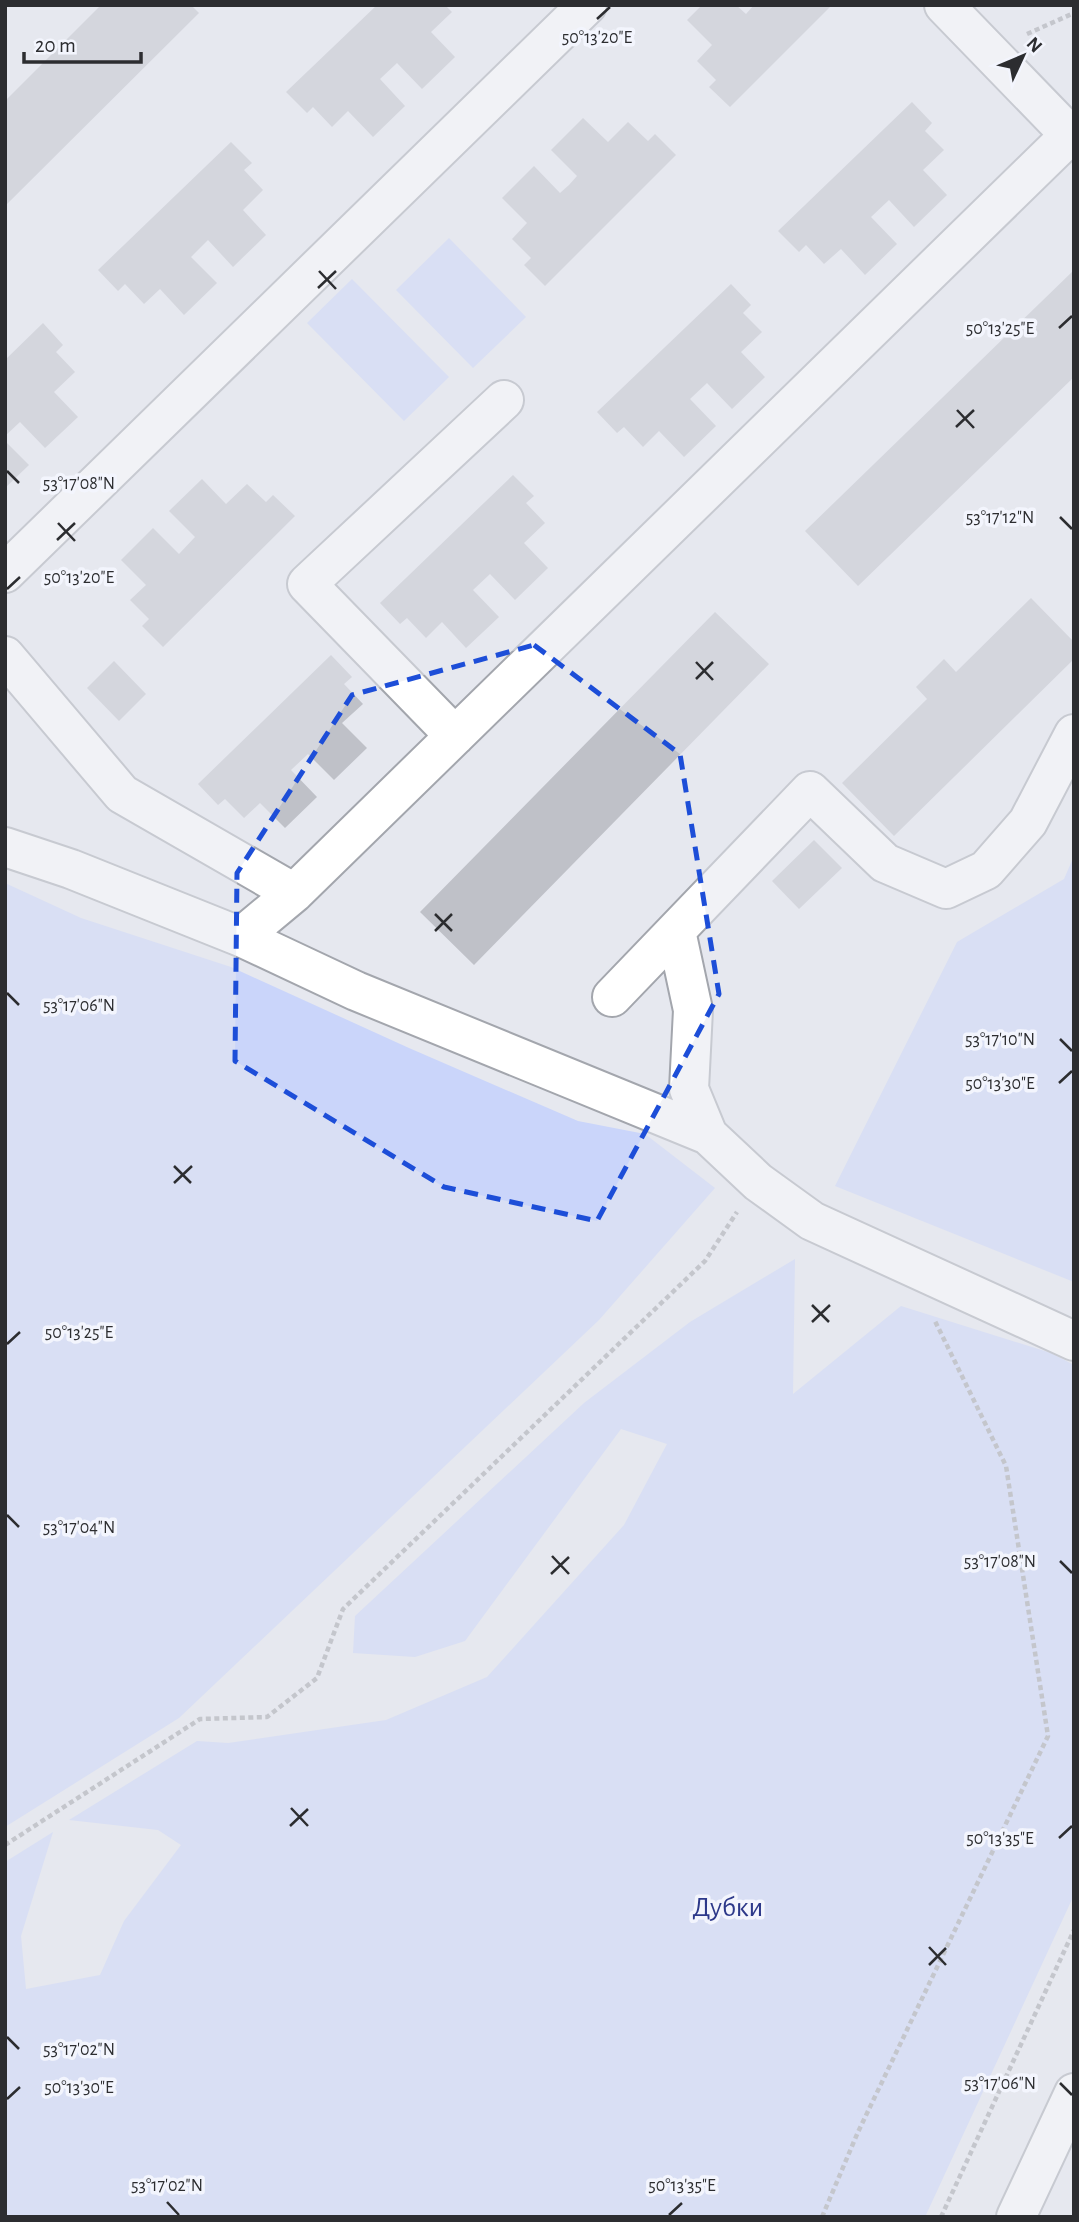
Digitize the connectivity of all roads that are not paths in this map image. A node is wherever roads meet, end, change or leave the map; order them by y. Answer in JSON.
{"nodes":[{"id":1,"x":587,"y":5,"type":"edge"},
{"id":2,"x":944,"y":5,"type":"edge"},
{"id":3,"x":1072,"y":136,"type":"edge"},
{"id":4,"x":504,"y":400,"type":"dead end"},
{"id":5,"x":5,"y":573,"type":"edge"},
{"id":6,"x":5,"y":656,"type":"edge"},
{"id":7,"x":1074,"y":734,"type":"edge"},
{"id":8,"x":455,"y":736,"type":"junction"},
{"id":9,"x":5,"y":847,"type":"edge"},
{"id":10,"x":294,"y":893,"type":"junction"},
{"id":11,"x":676,"y":931,"type":"junction"},
{"id":12,"x":241,"y":937,"type":"junction"},
{"id":13,"x":612,"y":997,"type":"dead end"},
{"id":14,"x":708,"y":1135,"type":"junction"},
{"id":15,"x":1074,"y":1341,"type":"edge"},
{"id":16,"x":1074,"y":2093,"type":"edge"},
{"id":17,"x":1016,"y":2217,"type":"edge"}],
"edges":[{"from":1,"to":5,"type":"main road"},
{"from":2,"to":3,"type":"main road"},
{"from":3,"to":8,"type":"main road"},
{"from":4,"to":8,"type":"main road"},
{"from":6,"to":10,"type":"main road"},
{"from":7,"to":11,"type":"main road"},
{"from":8,"to":10,"type":"main road"},
{"from":9,"to":12,"type":"main road"},
{"from":10,"to":12,"type":"main road"},
{"from":11,"to":13,"type":"main road"},
{"from":11,"to":14,"type":"main road"},
{"from":12,"to":14,"type":"main road"},
{"from":14,"to":15,"type":"main road"},
{"from":16,"to":17,"type":"main road"}]}
